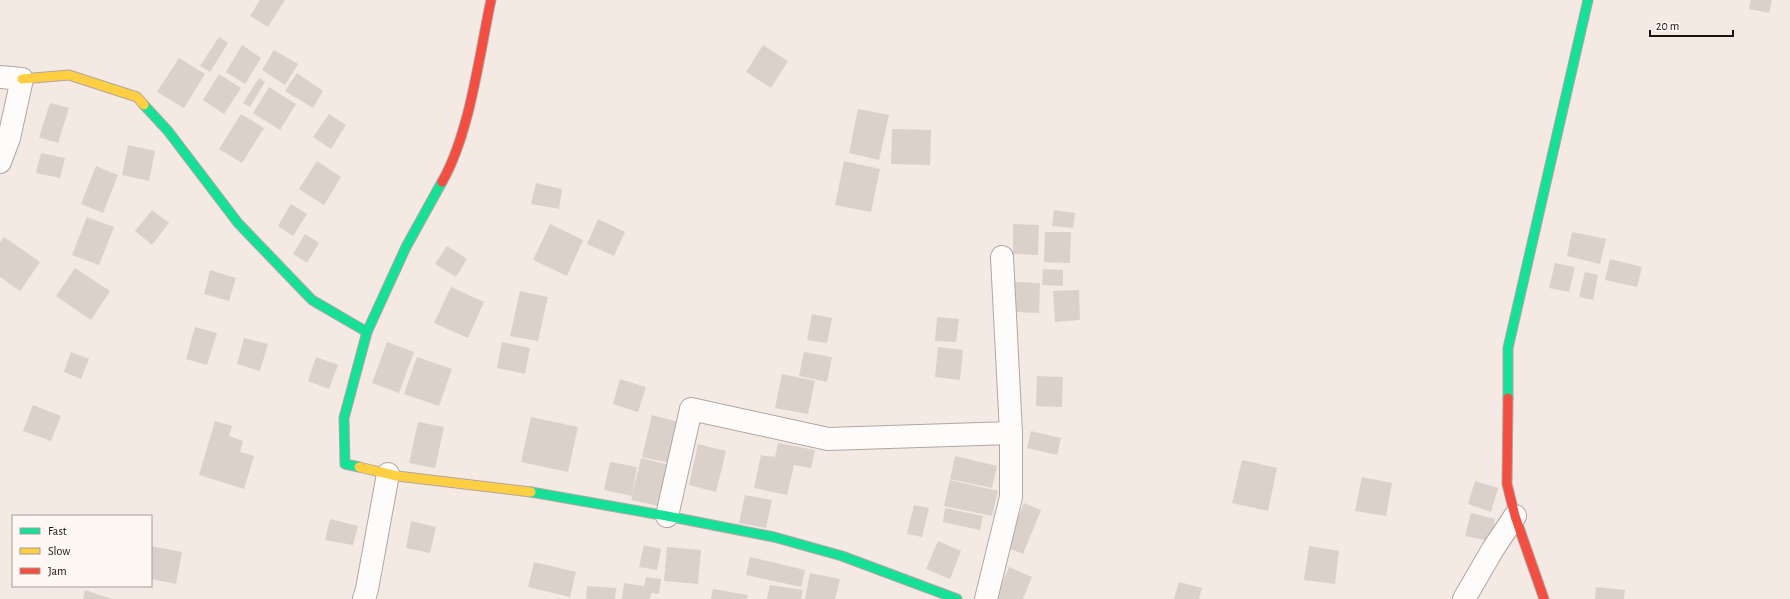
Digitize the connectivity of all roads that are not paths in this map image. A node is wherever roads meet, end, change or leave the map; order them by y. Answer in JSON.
{"nodes":[{"id":1,"x":491,"y":0,"type":"edge"},
{"id":2,"x":1588,"y":0,"type":"edge"},
{"id":3,"x":0,"y":77,"type":"edge"},
{"id":4,"x":22,"y":79,"type":"junction"},
{"id":5,"x":0,"y":162,"type":"edge"},
{"id":6,"x":1002,"y":257,"type":"dead end"},
{"id":7,"x":367,"y":332,"type":"junction"},
{"id":8,"x":1011,"y":433,"type":"junction"},
{"id":9,"x":388,"y":474,"type":"junction"},
{"id":10,"x":667,"y":516,"type":"junction"},
{"id":11,"x":1515,"y":516,"type":"junction"},
{"id":12,"x":364,"y":599,"type":"edge"},
{"id":13,"x":957,"y":599,"type":"edge"},
{"id":14,"x":986,"y":599,"type":"edge"},
{"id":15,"x":1464,"y":599,"type":"edge"},
{"id":16,"x":1544,"y":599,"type":"edge"}],
"edges":[{"from":1,"to":7,"type":"street"},
{"from":2,"to":11,"type":"street"},
{"from":3,"to":4,"type":"street"},
{"from":4,"to":5,"type":"street"},
{"from":4,"to":7,"type":"street"},
{"from":6,"to":8,"type":"street"},
{"from":7,"to":9,"type":"street"},
{"from":8,"to":10,"type":"street"},
{"from":8,"to":14,"type":"street"},
{"from":9,"to":10,"type":"street"},
{"from":9,"to":12,"type":"street"},
{"from":10,"to":13,"type":"street"},
{"from":11,"to":15,"type":"street"},
{"from":11,"to":16,"type":"street"}]}
